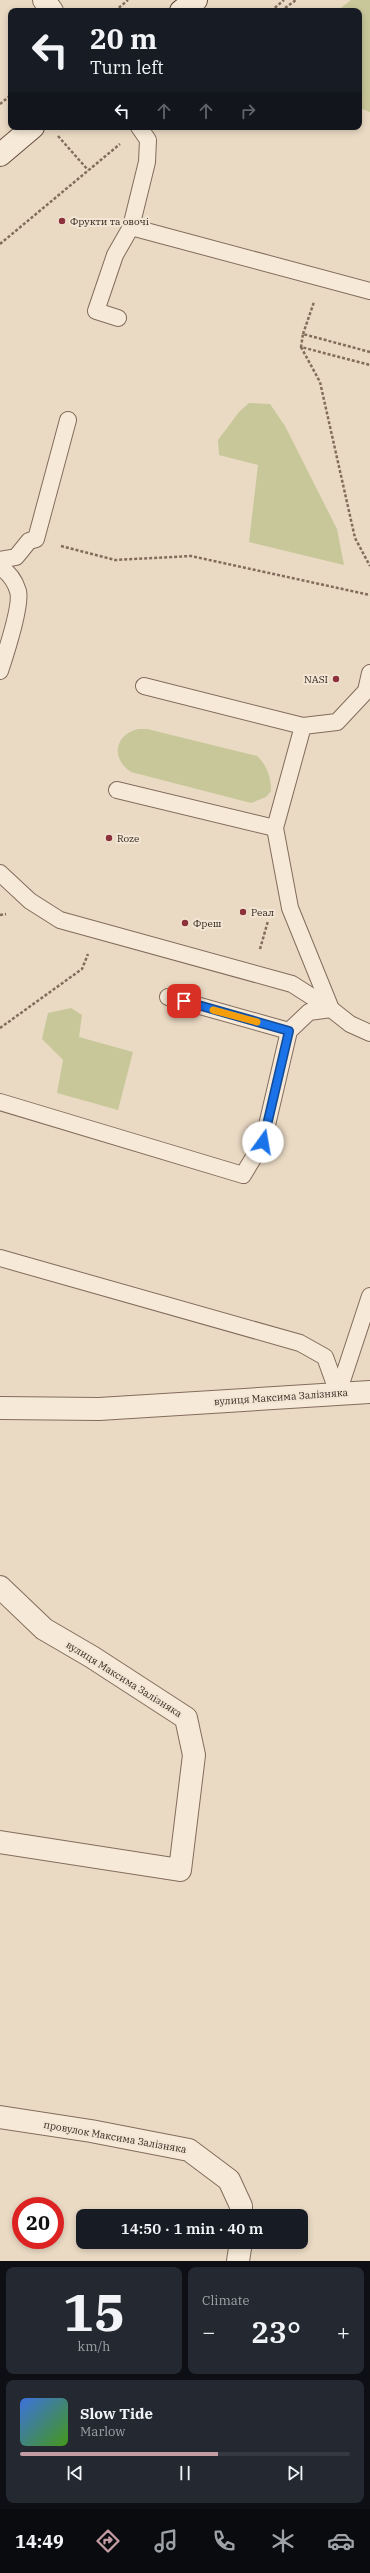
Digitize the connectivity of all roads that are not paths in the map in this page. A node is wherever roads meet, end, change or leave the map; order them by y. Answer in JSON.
{"nodes":[{"id":1,"x":196,"y":0,"type":"edge"},
{"id":2,"x":186,"y":8,"type":"edge"},
{"id":3,"x":29,"y":130,"type":"edge"},
{"id":4,"x":140,"y":130,"type":"edge"},
{"id":5,"x":0,"y":155,"type":"edge"},
{"id":6,"x":131,"y":227,"type":"junction"},
{"id":7,"x":370,"y":291,"type":"edge"},
{"id":8,"x":118,"y":318,"type":"dead end"},
{"id":9,"x":68,"y":420,"type":"dead end"},
{"id":10,"x":0,"y":560,"type":"edge"},
{"id":11,"x":0,"y":567,"type":"edge"},
{"id":12,"x":0,"y":672,"type":"edge"},
{"id":13,"x":370,"y":673,"type":"edge"},
{"id":14,"x":144,"y":686,"type":"dead end"},
{"id":15,"x":303,"y":726,"type":"junction"},
{"id":16,"x":117,"y":790,"type":"dead end"},
{"id":17,"x":274,"y":828,"type":"junction"},
{"id":18,"x":0,"y":873,"type":"edge"},
{"id":19,"x":168,"y":997,"type":"dead end"},
{"id":20,"x":331,"y":1009,"type":"junction"},
{"id":21,"x":289,"y":1031,"type":"junction"},
{"id":22,"x":370,"y":1032,"type":"edge"},
{"id":23,"x":0,"y":1102,"type":"edge"},
{"id":24,"x":0,"y":1258,"type":"edge"},
{"id":25,"x":370,"y":1296,"type":"edge"},
{"id":26,"x":370,"y":1392,"type":"edge"},
{"id":27,"x":338,"y":1393,"type":"junction"},
{"id":28,"x":0,"y":1408,"type":"edge"},
{"id":29,"x":0,"y":1587,"type":"edge"},
{"id":30,"x":0,"y":1842,"type":"edge"},
{"id":31,"x":0,"y":2117,"type":"edge"},
{"id":32,"x":241,"y":2209,"type":"edge"},
{"id":33,"x":240,"y":2249,"type":"edge"},
{"id":34,"x":238,"y":2261,"type":"edge"}],
"edges":[{"from":1,"to":2,"type":"street"},
{"from":3,"to":5,"type":"street"},
{"from":4,"to":6,"type":"lane"},
{"from":6,"to":7,"type":"lane"},
{"from":6,"to":8,"type":"lane"},
{"from":9,"to":10,"type":"lane"},
{"from":11,"to":12,"type":"lane"},
{"from":13,"to":15,"type":"lane"},
{"from":14,"to":15,"type":"lane"},
{"from":15,"to":17,"type":"lane"},
{"from":16,"to":17,"type":"lane"},
{"from":17,"to":20,"type":"lane"},
{"from":18,"to":20,"type":"lane"},
{"from":19,"to":21,"type":"lane"},
{"from":20,"to":21,"type":"lane"},
{"from":20,"to":22,"type":"lane"},
{"from":21,"to":23,"type":"lane"},
{"from":24,"to":27,"type":"lane"},
{"from":25,"to":27,"type":"lane"},
{"from":26,"to":27,"type":"street","name":"вулиця Максима Залізняка"},
{"from":27,"to":28,"type":"street","name":"вулиця Максима Залізняка"},
{"from":29,"to":30,"type":"street","name":"вулиця Максима Залізняка"},
{"from":31,"to":32,"type":"street","name":"провулок Максима Залізняка"},
{"from":33,"to":34,"type":"street"}]}
